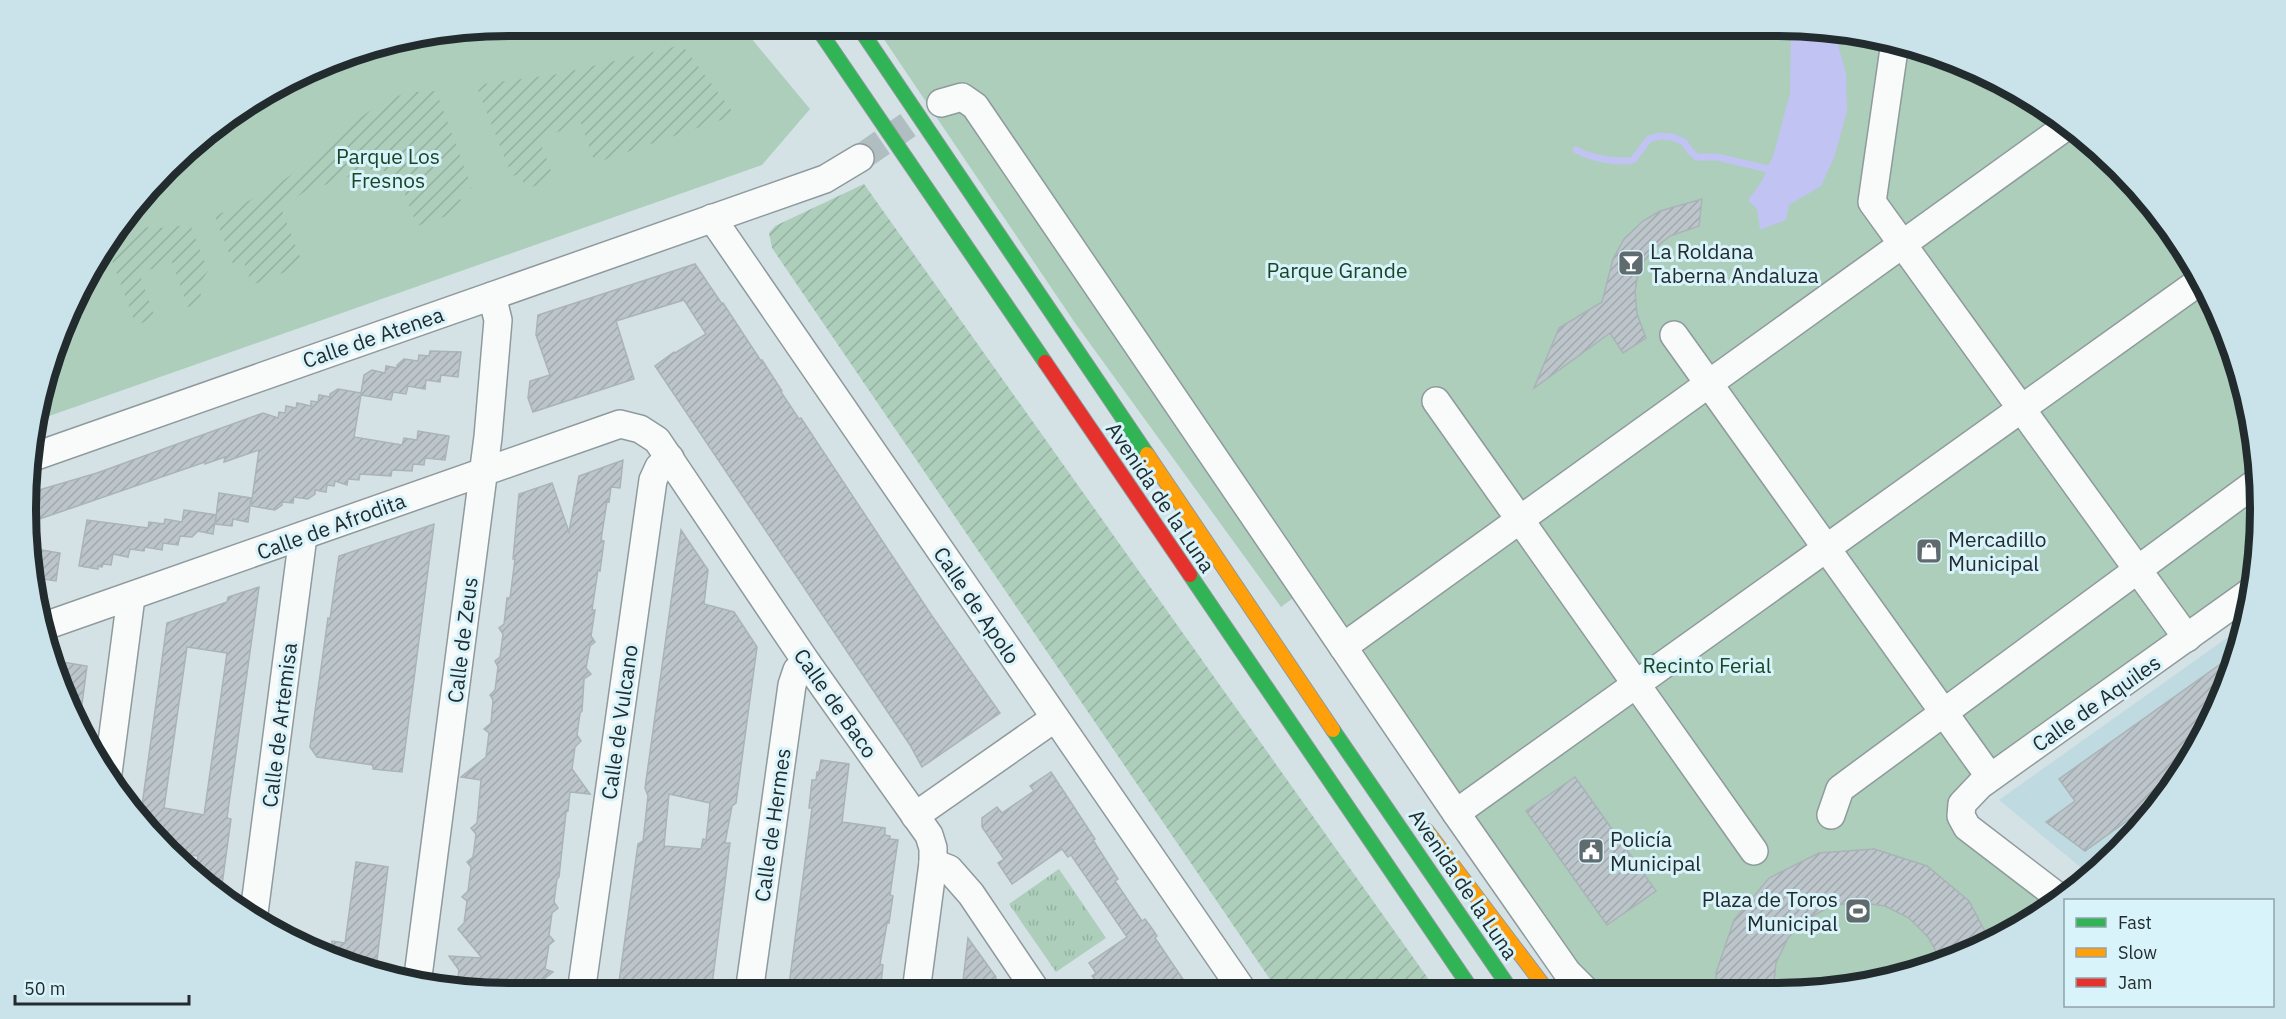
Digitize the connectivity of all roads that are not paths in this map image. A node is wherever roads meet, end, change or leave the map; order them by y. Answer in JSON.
{"nodes":[{"id":1,"x":823,"y":36,"type":"edge"},
{"id":2,"x":865,"y":36,"type":"edge"},
{"id":3,"x":1894,"y":51,"type":"edge"},
{"id":4,"x":942,"y":103,"type":"dead end"},
{"id":5,"x":2061,"y":131,"type":"edge"},
{"id":6,"x":860,"y":158,"type":"tunnel mouth"},
{"id":7,"x":712,"y":218,"type":"junction"},
{"id":8,"x":1903,"y":245,"type":"junction"},
{"id":9,"x":2194,"y":286,"type":"edge"},
{"id":10,"x":492,"y":296,"type":"junction"},
{"id":11,"x":1674,"y":335,"type":"dead end"},
{"id":12,"x":1709,"y":384,"type":"junction"},
{"id":13,"x":1436,"y":401,"type":"dead end"},
{"id":14,"x":2021,"y":409,"type":"junction"},
{"id":15,"x":620,"y":424,"type":"joint"},
{"id":16,"x":39,"y":455,"type":"edge"},
{"id":17,"x":670,"y":458,"type":"junction"},
{"id":18,"x":483,"y":472,"type":"junction"},
{"id":19,"x":2249,"y":487,"type":"edge"},
{"id":20,"x":1520,"y":520,"type":"junction"},
{"id":21,"x":303,"y":536,"type":"junction"},
{"id":22,"x":1826,"y":549,"type":"junction"},
{"id":23,"x":2137,"y":570,"type":"junction"},
{"id":24,"x":131,"y":597,"type":"junction"},
{"id":25,"x":2242,"y":598,"type":"edge"},
{"id":26,"x":50,"y":624,"type":"edge"},
{"id":27,"x":2187,"y":638,"type":"junction"},
{"id":28,"x":1343,"y":647,"type":"junction"},
{"id":29,"x":807,"y":663,"type":"junction"},
{"id":30,"x":1297,"y":677,"type":"junction"},
{"id":31,"x":1636,"y":684,"type":"junction"},
{"id":32,"x":1269,"y":694,"type":"junction"},
{"id":33,"x":1943,"y":713,"type":"junction"},
{"id":34,"x":1055,"y":718,"type":"junction"},
{"id":35,"x":109,"y":762,"type":"edge"},
{"id":36,"x":1982,"y":766,"type":"dead end"},
{"id":37,"x":1381,"y":776,"type":"dead end"},
{"id":38,"x":1456,"y":813,"type":"junction"},
{"id":39,"x":1831,"y":815,"type":"dead end"},
{"id":40,"x":915,"y":816,"type":"junction"},
{"id":41,"x":1339,"y":820,"type":"dead end"},
{"id":42,"x":1420,"y":822,"type":"dead end"},
{"id":43,"x":1754,"y":851,"type":"dead end"},
{"id":44,"x":933,"y":863,"type":"junction"},
{"id":45,"x":2054,"y":893,"type":"edge"},
{"id":46,"x":255,"y":908,"type":"edge"},
{"id":47,"x":418,"y":974,"type":"edge"},
{"id":48,"x":582,"y":983,"type":"edge"},
{"id":49,"x":750,"y":983,"type":"edge"},
{"id":50,"x":917,"y":983,"type":"edge"},
{"id":51,"x":1031,"y":983,"type":"edge"},
{"id":52,"x":1238,"y":983,"type":"edge"},
{"id":53,"x":1467,"y":983,"type":"edge"},
{"id":54,"x":1506,"y":983,"type":"edge"},
{"id":55,"x":1542,"y":983,"type":"edge"},
{"id":56,"x":1578,"y":983,"type":"edge"}],
"edges":[{"from":1,"to":32,"type":"main road","name":"Avenida de la Luna"},
{"from":2,"to":30,"type":"main road","name":"Avenida de la Luna"},
{"from":3,"to":8,"type":"street"},
{"from":4,"to":28,"type":"street"},
{"from":5,"to":8,"type":"street"},
{"from":6,"to":7,"type":"street","name":"Calle de Atenea"},
{"from":7,"to":10,"type":"street","name":"Calle de Atenea"},
{"from":7,"to":34,"type":"street","name":"Calle de Apolo"},
{"from":8,"to":12,"type":"street"},
{"from":8,"to":14,"type":"street"},
{"from":9,"to":14,"type":"street"},
{"from":10,"to":16,"type":"street","name":"Calle de Atenea"},
{"from":10,"to":18,"type":"street","name":"Calle de Zeus"},
{"from":11,"to":12,"type":"street"},
{"from":12,"to":20,"type":"street"},
{"from":12,"to":22,"type":"street"},
{"from":13,"to":20,"type":"street"},
{"from":14,"to":22,"type":"street"},
{"from":14,"to":23,"type":"street"},
{"from":15,"to":17,"type":"street","name":"Calle de Baco"},
{"from":15,"to":18,"type":"street","name":"Calle de Afrodita"},
{"from":17,"to":29,"type":"street","name":"Calle de Baco"},
{"from":17,"to":48,"type":"street","name":"Calle de Vulcano"},
{"from":18,"to":21,"type":"street","name":"Calle de Afrodita"},
{"from":18,"to":47,"type":"street","name":"Calle de Zeus"},
{"from":19,"to":23,"type":"street"},
{"from":20,"to":28,"type":"street"},
{"from":20,"to":31,"type":"street"},
{"from":21,"to":24,"type":"street","name":"Calle de Afrodita"},
{"from":21,"to":46,"type":"street","name":"Calle de Artemisa"},
{"from":22,"to":31,"type":"street"},
{"from":22,"to":33,"type":"street"},
{"from":23,"to":27,"type":"street"},
{"from":23,"to":33,"type":"street"},
{"from":24,"to":26,"type":"street","name":"Calle de Afrodita"},
{"from":24,"to":35,"type":"street"},
{"from":25,"to":27,"type":"street","name":"Calle de Aquiles"},
{"from":27,"to":45,"type":"street","name":"Calle de Aquiles"},
{"from":28,"to":38,"type":"street"},
{"from":29,"to":40,"type":"street","name":"Calle de Baco"},
{"from":29,"to":49,"type":"street","name":"Calle de Hermes"},
{"from":30,"to":37,"type":"main road"},
{"from":30,"to":54,"type":"main road","name":"Avenida de la Luna"},
{"from":31,"to":38,"type":"street"},
{"from":31,"to":43,"type":"street"},
{"from":32,"to":41,"type":"main road"},
{"from":32,"to":53,"type":"main road","name":"Avenida de la Luna"},
{"from":33,"to":36,"type":"street"},
{"from":33,"to":39,"type":"street"},
{"from":34,"to":40,"type":"street"},
{"from":34,"to":52,"type":"street","name":"Calle de Apolo"},
{"from":38,"to":56,"type":"street"},
{"from":40,"to":44,"type":"street","name":"Calle de Baco"},
{"from":42,"to":55,"type":"main road"},
{"from":44,"to":50,"type":"street","name":"Calle de Baco"},
{"from":44,"to":51,"type":"street"}]}
